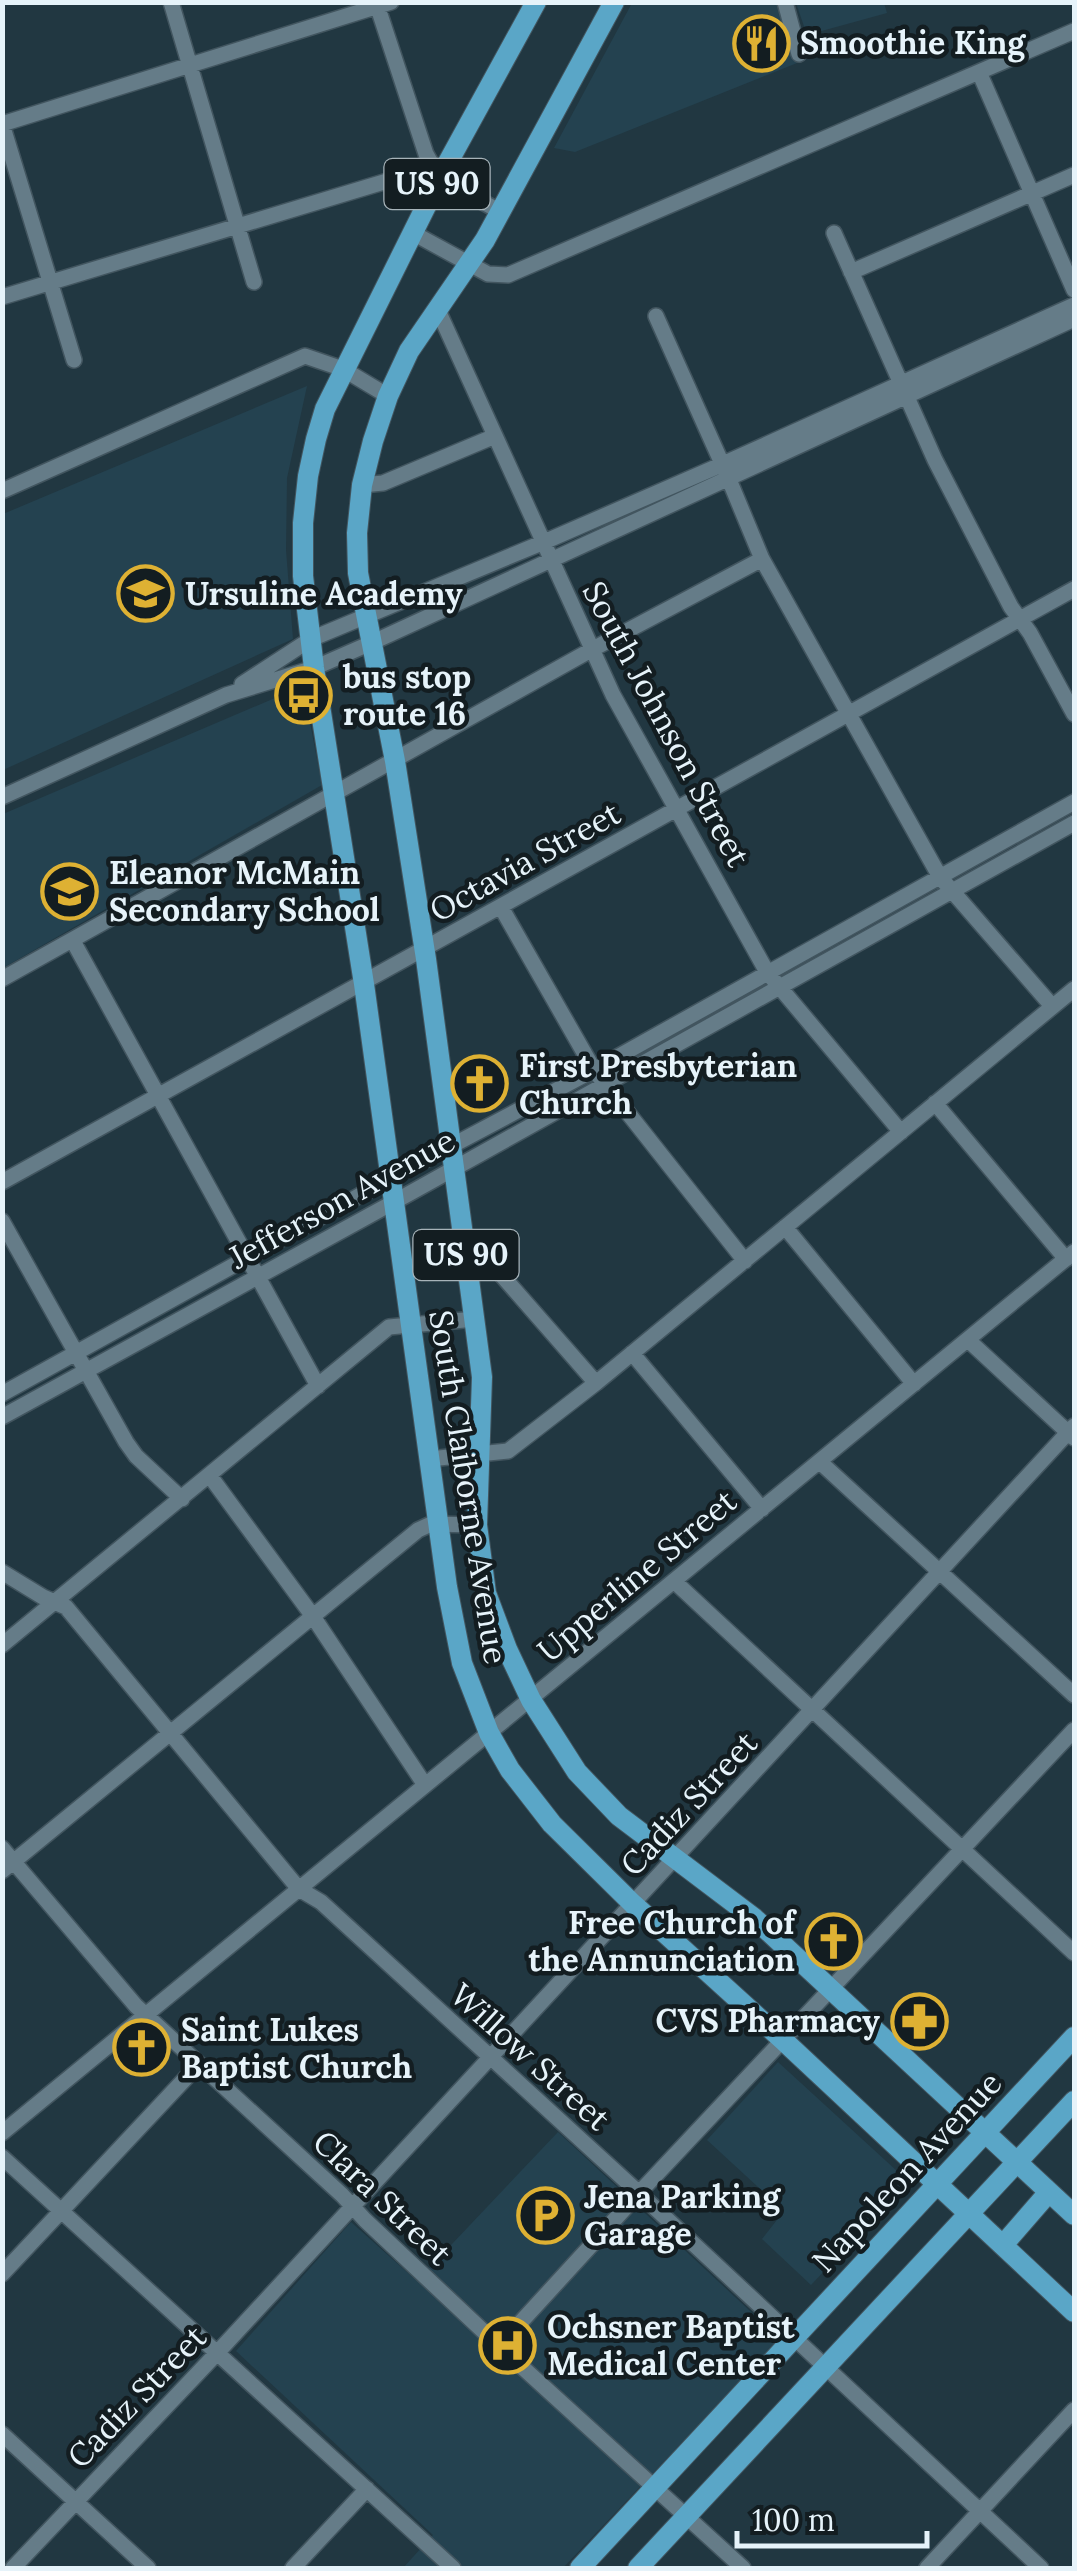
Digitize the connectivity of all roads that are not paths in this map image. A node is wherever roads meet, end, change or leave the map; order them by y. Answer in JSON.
{"nodes":[{"id":1,"x":171,"y":2,"type":"edge"},
{"id":2,"x":536,"y":2,"type":"edge"},
{"id":3,"x":785,"y":2,"type":"edge"},
{"id":4,"x":382,"y":4,"type":"edge"},
{"id":5,"x":611,"y":4,"type":"edge"},
{"id":6,"x":1074,"y":31,"type":"edge"},
{"id":7,"x":798,"y":54,"type":"dead end"},
{"id":8,"x":191,"y":65,"type":"junction"},
{"id":9,"x":979,"y":72,"type":"junction"},
{"id":10,"x":2,"y":124,"type":"edge"},
{"id":11,"x":1074,"y":175,"type":"edge"},
{"id":12,"x":440,"y":179,"type":"junction"},
{"id":13,"x":1033,"y":194,"type":"junction"},
{"id":14,"x":501,"y":212,"type":"junction"},
{"id":15,"x":238,"y":226,"type":"junction"},
{"id":16,"x":834,"y":233,"type":"dead end"},
{"id":17,"x":413,"y":234,"type":"junction"},
{"id":18,"x":469,"y":264,"type":"junction"},
{"id":19,"x":851,"y":272,"type":"junction"},
{"id":20,"x":50,"y":282,"type":"junction"},
{"id":21,"x":254,"y":282,"type":"dead end"},
{"id":22,"x":1074,"y":290,"type":"edge"},
{"id":23,"x":2,"y":297,"type":"edge"},
{"id":24,"x":1074,"y":305,"type":"edge"},
{"id":25,"x":437,"y":308,"type":"junction"},
{"id":26,"x":656,"y":316,"type":"dead end"},
{"id":27,"x":1074,"y":319,"type":"edge"},
{"id":28,"x":74,"y":360,"type":"dead end"},
{"id":29,"x":344,"y":369,"type":"junction"},
{"id":30,"x":905,"y":390,"type":"junction"},
{"id":31,"x":388,"y":396,"type":"junction"},
{"id":32,"x":495,"y":436,"type":"junction"},
{"id":33,"x":726,"y":471,"type":"junction"},
{"id":34,"x":362,"y":485,"type":"junction"},
{"id":35,"x":2,"y":491,"type":"edge"},
{"id":36,"x":544,"y":542,"type":"junction"},
{"id":37,"x":551,"y":559,"type":"junction"},
{"id":38,"x":762,"y":559,"type":"junction"},
{"id":39,"x":1074,"y":589,"type":"edge"},
{"id":40,"x":366,"y":616,"type":"junction"},
{"id":41,"x":1020,"y":619,"type":"junction"},
{"id":42,"x":312,"y":638,"type":"junction"},
{"id":43,"x":371,"y":643,"type":"junction"},
{"id":44,"x":591,"y":650,"type":"junction"},
{"id":45,"x":314,"y":668,"type":"junction"},
{"id":46,"x":226,"y":695,"type":"junction"},
{"id":47,"x":1074,"y":714,"type":"edge"},
{"id":48,"x":850,"y":715,"type":"junction"},
{"id":49,"x":395,"y":761,"type":"junction"},
{"id":50,"x":334,"y":795,"type":"junction"},
{"id":51,"x":2,"y":797,"type":"edge"},
{"id":52,"x":1074,"y":802,"type":"edge"},
{"id":53,"x":677,"y":809,"type":"junction"},
{"id":54,"x":1074,"y":824,"type":"edge"},
{"id":55,"x":940,"y":877,"type":"junction"},
{"id":56,"x":954,"y":891,"type":"junction"},
{"id":57,"x":501,"y":906,"type":"junction"},
{"id":58,"x":73,"y":941,"type":"junction"},
{"id":59,"x":424,"y":949,"type":"junction"},
{"id":60,"x":768,"y":972,"type":"junction"},
{"id":61,"x":2,"y":979,"type":"edge"},
{"id":62,"x":364,"y":984,"type":"junction"},
{"id":63,"x":781,"y":986,"type":"junction"},
{"id":64,"x":1074,"y":989,"type":"edge"},
{"id":65,"x":1052,"y":1006,"type":"junction"},
{"id":66,"x":599,"y":1077,"type":"junction"},
{"id":67,"x":158,"y":1096,"type":"junction"},
{"id":68,"x":936,"y":1103,"type":"junction"},
{"id":69,"x":900,"y":1132,"type":"junction"},
{"id":70,"x":452,"y":1146,"type":"junction"},
{"id":71,"x":455,"y":1168,"type":"junction"},
{"id":72,"x":391,"y":1178,"type":"junction"},
{"id":73,"x":2,"y":1182,"type":"edge"},
{"id":74,"x":394,"y":1202,"type":"junction"},
{"id":75,"x":2,"y":1221,"type":"edge"},
{"id":76,"x":786,"y":1227,"type":"junction"},
{"id":77,"x":463,"y":1231,"type":"junction"},
{"id":78,"x":1070,"y":1255,"type":"edge"},
{"id":79,"x":247,"y":1258,"type":"junction"},
{"id":80,"x":745,"y":1260,"type":"junction"},
{"id":81,"x":258,"y":1277,"type":"junction"},
{"id":82,"x":474,"y":1319,"type":"junction"},
{"id":83,"x":411,"y":1326,"type":"junction"},
{"id":84,"x":968,"y":1340,"type":"junction"},
{"id":85,"x":76,"y":1353,"type":"junction"},
{"id":86,"x":632,"y":1353,"type":"junction"},
{"id":87,"x":86,"y":1371,"type":"junction"},
{"id":88,"x":596,"y":1383,"type":"junction"},
{"id":89,"x":914,"y":1384,"type":"junction"},
{"id":90,"x":318,"y":1386,"type":"junction"},
{"id":91,"x":2,"y":1394,"type":"edge"},
{"id":92,"x":2,"y":1417,"type":"edge"},
{"id":93,"x":1072,"y":1432,"type":"edge"},
{"id":94,"x":480,"y":1454,"type":"junction"},
{"id":95,"x":429,"y":1459,"type":"junction"},
{"id":96,"x":820,"y":1462,"type":"junction"},
{"id":97,"x":210,"y":1476,"type":"junction"},
{"id":98,"x":182,"y":1499,"type":"junction"},
{"id":99,"x":762,"y":1509,"type":"junction"},
{"id":100,"x":439,"y":1524,"type":"junction"},
{"id":101,"x":477,"y":1525,"type":"junction"},
{"id":102,"x":2,"y":1572,"type":"edge"},
{"id":103,"x":940,"y":1572,"type":"junction"},
{"id":104,"x":675,"y":1582,"type":"junction"},
{"id":105,"x":54,"y":1602,"type":"junction"},
{"id":106,"x":312,"y":1615,"type":"junction"},
{"id":107,"x":2,"y":1646,"type":"edge"},
{"id":108,"x":1074,"y":1695,"type":"edge"},
{"id":109,"x":530,"y":1700,"type":"junction"},
{"id":110,"x":813,"y":1710,"type":"junction"},
{"id":111,"x":1074,"y":1730,"type":"edge"},
{"id":112,"x":169,"y":1732,"type":"junction"},
{"id":113,"x":489,"y":1733,"type":"junction"},
{"id":114,"x":425,"y":1785,"type":"junction"},
{"id":115,"x":2,"y":1848,"type":"edge"},
{"id":116,"x":964,"y":1850,"type":"junction"},
{"id":117,"x":676,"y":1860,"type":"junction"},
{"id":118,"x":8,"y":1867,"type":"edge"},
{"id":119,"x":299,"y":1889,"type":"junction"},
{"id":120,"x":633,"y":1904,"type":"junction"},
{"id":121,"x":1074,"y":1952,"type":"edge"},
{"id":122,"x":831,"y":1990,"type":"junction"},
{"id":123,"x":146,"y":2015,"type":"junction"},
{"id":124,"x":1074,"y":2037,"type":"edge"},
{"id":125,"x":784,"y":2040,"type":"junction"},
{"id":126,"x":490,"y":2058,"type":"junction"},
{"id":127,"x":198,"y":2064,"type":"junction"},
{"id":128,"x":1074,"y":2101,"type":"edge"},
{"id":129,"x":2,"y":2133,"type":"edge"},
{"id":130,"x":985,"y":2133,"type":"junction"},
{"id":131,"x":2,"y":2157,"type":"edge"},
{"id":132,"x":1018,"y":2164,"type":"junction"},
{"id":133,"x":937,"y":2184,"type":"junction"},
{"id":134,"x":1048,"y":2192,"type":"junction"},
{"id":135,"x":639,"y":2193,"type":"junction"},
{"id":136,"x":352,"y":2206,"type":"junction"},
{"id":137,"x":62,"y":2212,"type":"junction"},
{"id":138,"x":970,"y":2215,"type":"junction"},
{"id":139,"x":1074,"y":2215,"type":"edge"},
{"id":140,"x":1002,"y":2245,"type":"junction"},
{"id":141,"x":2,"y":2274,"type":"edge"},
{"id":142,"x":1074,"y":2312,"type":"edge"},
{"id":143,"x":794,"y":2339,"type":"junction"},
{"id":144,"x":499,"y":2346,"type":"junction"},
{"id":145,"x":218,"y":2353,"type":"junction"},
{"id":146,"x":826,"y":2368,"type":"junction"},
{"id":147,"x":1074,"y":2410,"type":"edge"},
{"id":148,"x":2,"y":2434,"type":"edge"},
{"id":149,"x":654,"y":2488,"type":"junction"},
{"id":150,"x":367,"y":2489,"type":"junction"},
{"id":151,"x":75,"y":2502,"type":"junction"},
{"id":152,"x":981,"y":2512,"type":"junction"},
{"id":153,"x":686,"y":2518,"type":"junction"},
{"id":154,"x":13,"y":2568,"type":"edge"},
{"id":155,"x":148,"y":2568,"type":"edge"},
{"id":156,"x":293,"y":2568,"type":"edge"},
{"id":157,"x":453,"y":2568,"type":"edge"},
{"id":158,"x":580,"y":2568,"type":"edge"},
{"id":159,"x":638,"y":2568,"type":"edge"},
{"id":160,"x":743,"y":2568,"type":"edge"},
{"id":161,"x":928,"y":2568,"type":"edge"},
{"id":162,"x":1042,"y":2568,"type":"edge"}],
"edges":[{"from":1,"to":8,"type":"street"},
{"from":2,"to":12,"type":"main road","name":"South Claiborne Avenue","number":"US 90"},
{"from":3,"to":7,"type":"street"},
{"from":4,"to":8,"type":"street"},
{"from":4,"to":12,"type":"street"},
{"from":5,"to":14,"type":"main road","name":"South Claiborne Avenue","number":"US 90"},
{"from":6,"to":9,"type":"street"},
{"from":8,"to":10,"type":"street"},
{"from":8,"to":15,"type":"street"},
{"from":9,"to":13,"type":"street"},
{"from":9,"to":18,"type":"street"},
{"from":10,"to":20,"type":"street"},
{"from":11,"to":13,"type":"street"},
{"from":12,"to":14,"type":"street"},
{"from":12,"to":15,"type":"street"},
{"from":12,"to":17,"type":"main road","name":"South Claiborne Avenue","number":"US 90"},
{"from":13,"to":19,"type":"street"},
{"from":13,"to":22,"type":"street"},
{"from":14,"to":18,"type":"main road","name":"South Claiborne Avenue","number":"US 90"},
{"from":15,"to":20,"type":"street"},
{"from":15,"to":21,"type":"street"},
{"from":16,"to":19,"type":"street"},
{"from":17,"to":18,"type":"street"},
{"from":17,"to":29,"type":"main road","name":"South Claiborne Avenue","number":"US 90"},
{"from":18,"to":25,"type":"main road","name":"South Claiborne Avenue","number":"US 90"},
{"from":19,"to":30,"type":"street"},
{"from":20,"to":23,"type":"street"},
{"from":20,"to":28,"type":"street"},
{"from":24,"to":30,"type":"street"},
{"from":25,"to":31,"type":"main road","name":"South Claiborne Avenue","number":"US 90"},
{"from":25,"to":32,"type":"street","name":"South Johnson Street"},
{"from":26,"to":33,"type":"street"},
{"from":27,"to":30,"type":"street"},
{"from":29,"to":31,"type":"street"},
{"from":29,"to":35,"type":"street"},
{"from":29,"to":42,"type":"main road","name":"South Claiborne Avenue","number":"US 90"},
{"from":30,"to":33,"type":"street"},
{"from":30,"to":41,"type":"street"},
{"from":31,"to":34,"type":"main road","name":"South Claiborne Avenue","number":"US 90"},
{"from":32,"to":34,"type":"street"},
{"from":32,"to":36,"type":"street","name":"South Johnson Street"},
{"from":33,"to":36,"type":"street"},
{"from":33,"to":37,"type":"street"},
{"from":33,"to":38,"type":"street"},
{"from":34,"to":40,"type":"main road","name":"South Claiborne Avenue","number":"US 90"},
{"from":36,"to":37,"type":"street","name":"South Johnson Street"},
{"from":36,"to":40,"type":"street"},
{"from":37,"to":43,"type":"street"},
{"from":37,"to":44,"type":"street","name":"South Johnson Street"},
{"from":38,"to":44,"type":"street"},
{"from":38,"to":48,"type":"street"},
{"from":39,"to":41,"type":"street","name":"Octavia Street"},
{"from":40,"to":42,"type":"street"},
{"from":40,"to":43,"type":"main road","name":"South Claiborne Avenue","number":"US 90"},
{"from":41,"to":47,"type":"street"},
{"from":41,"to":48,"type":"street","name":"Octavia Street"},
{"from":42,"to":45,"type":"main road","name":"South Claiborne Avenue","number":"US 90"},
{"from":42,"to":46,"type":"street"},
{"from":43,"to":45,"type":"street"},
{"from":43,"to":49,"type":"main road","name":"South Claiborne Avenue","number":"US 90"},
{"from":44,"to":49,"type":"street"},
{"from":44,"to":53,"type":"street","name":"South Johnson Street"},
{"from":45,"to":46,"type":"street"},
{"from":45,"to":50,"type":"main road","name":"South Claiborne Avenue","number":"US 90"},
{"from":46,"to":51,"type":"street"},
{"from":48,"to":53,"type":"street","name":"Octavia Street"},
{"from":48,"to":55,"type":"street"},
{"from":49,"to":50,"type":"street"},
{"from":49,"to":59,"type":"main road","name":"South Claiborne Avenue","number":"US 90"},
{"from":50,"to":58,"type":"street"},
{"from":50,"to":62,"type":"main road","name":"South Claiborne Avenue","number":"US 90"},
{"from":52,"to":55,"type":"street","name":"Jefferson Avenue"},
{"from":53,"to":57,"type":"street","name":"Octavia Street"},
{"from":53,"to":60,"type":"street","name":"South Johnson Street"},
{"from":54,"to":56,"type":"street","name":"Jefferson Avenue"},
{"from":55,"to":56,"type":"street"},
{"from":55,"to":60,"type":"street","name":"Jefferson Avenue"},
{"from":56,"to":63,"type":"street","name":"Jefferson Avenue"},
{"from":56,"to":65,"type":"street"},
{"from":57,"to":59,"type":"street","name":"Octavia Street"},
{"from":57,"to":66,"type":"street"},
{"from":58,"to":61,"type":"street"},
{"from":58,"to":67,"type":"street"},
{"from":59,"to":62,"type":"street","name":"Octavia Street"},
{"from":59,"to":70,"type":"main road","name":"South Claiborne Avenue","number":"US 90"},
{"from":60,"to":63,"type":"street","name":"South Johnson Street"},
{"from":60,"to":66,"type":"street","name":"Jefferson Avenue"},
{"from":62,"to":67,"type":"street","name":"Octavia Street"},
{"from":62,"to":72,"type":"main road","name":"South Claiborne Avenue","number":"US 90"},
{"from":63,"to":66,"type":"street","name":"Jefferson Avenue"},
{"from":63,"to":69,"type":"street","name":"South Johnson Street"},
{"from":64,"to":65,"type":"street"},
{"from":65,"to":68,"type":"street"},
{"from":66,"to":70,"type":"street","name":"Jefferson Avenue"},
{"from":66,"to":71,"type":"street","name":"Jefferson Avenue"},
{"from":66,"to":80,"type":"street"},
{"from":67,"to":73,"type":"street","name":"Octavia Street"},
{"from":67,"to":79,"type":"street"},
{"from":68,"to":69,"type":"street"},
{"from":68,"to":78,"type":"street"},
{"from":69,"to":76,"type":"street"},
{"from":70,"to":71,"type":"main road","name":"South Claiborne Avenue","number":"US 90"},
{"from":70,"to":72,"type":"street","name":"Jefferson Avenue"},
{"from":71,"to":74,"type":"street","name":"Jefferson Avenue"},
{"from":71,"to":77,"type":"main road","name":"South Claiborne Avenue","number":"US 90"},
{"from":72,"to":74,"type":"main road","name":"South Claiborne Avenue","number":"US 90"},
{"from":72,"to":79,"type":"street","name":"Jefferson Avenue"},
{"from":74,"to":81,"type":"street","name":"Jefferson Avenue"},
{"from":74,"to":83,"type":"main road","name":"South Claiborne Avenue","number":"US 90"},
{"from":75,"to":85,"type":"street"},
{"from":76,"to":80,"type":"street"},
{"from":76,"to":89,"type":"street"},
{"from":77,"to":82,"type":"main road","name":"South Claiborne Avenue","number":"US 90"},
{"from":77,"to":88,"type":"street"},
{"from":78,"to":84,"type":"street","name":"Upperline Street"},
{"from":79,"to":81,"type":"street"},
{"from":79,"to":85,"type":"street","name":"Jefferson Avenue"},
{"from":80,"to":86,"type":"street"},
{"from":81,"to":87,"type":"street","name":"Jefferson Avenue"},
{"from":81,"to":90,"type":"street"},
{"from":82,"to":83,"type":"street"},
{"from":82,"to":94,"type":"main road","name":"South Claiborne Avenue","number":"US 90"},
{"from":83,"to":90,"type":"street"},
{"from":83,"to":95,"type":"main road","name":"South Claiborne Avenue","number":"US 90"},
{"from":84,"to":89,"type":"street","name":"Upperline Street"},
{"from":84,"to":93,"type":"street"},
{"from":85,"to":87,"type":"street"},
{"from":85,"to":91,"type":"street","name":"Jefferson Avenue"},
{"from":86,"to":88,"type":"street"},
{"from":86,"to":99,"type":"street"},
{"from":87,"to":92,"type":"street","name":"Jefferson Avenue"},
{"from":87,"to":98,"type":"street"},
{"from":88,"to":94,"type":"street"},
{"from":89,"to":96,"type":"street","name":"Upperline Street"},
{"from":90,"to":97,"type":"street"},
{"from":93,"to":103,"type":"street","name":"Cadiz Street"},
{"from":94,"to":95,"type":"street"},
{"from":94,"to":101,"type":"main road","name":"South Claiborne Avenue","number":"US 90"},
{"from":95,"to":100,"type":"main road","name":"South Claiborne Avenue","number":"US 90"},
{"from":96,"to":99,"type":"street","name":"Upperline Street"},
{"from":96,"to":103,"type":"street"},
{"from":97,"to":98,"type":"street"},
{"from":97,"to":106,"type":"street"},
{"from":98,"to":105,"type":"street"},
{"from":99,"to":104,"type":"street","name":"Upperline Street"},
{"from":100,"to":101,"type":"street"},
{"from":100,"to":106,"type":"street"},
{"from":100,"to":113,"type":"main road","name":"South Claiborne Avenue","number":"US 90"},
{"from":101,"to":109,"type":"main road","name":"South Claiborne Avenue","number":"US 90"},
{"from":102,"to":105,"type":"street","name":"Willow Street"},
{"from":103,"to":108,"type":"street"},
{"from":103,"to":110,"type":"street","name":"Cadiz Street"},
{"from":104,"to":109,"type":"street","name":"Upperline Street"},
{"from":104,"to":110,"type":"street"},
{"from":105,"to":107,"type":"street"},
{"from":105,"to":112,"type":"street","name":"Willow Street"},
{"from":106,"to":112,"type":"street"},
{"from":106,"to":114,"type":"street"},
{"from":109,"to":113,"type":"street","name":"Upperline Street"},
{"from":109,"to":117,"type":"main road","name":"South Claiborne Avenue","number":"US 90"},
{"from":110,"to":116,"type":"street"},
{"from":110,"to":117,"type":"street","name":"Cadiz Street"},
{"from":111,"to":116,"type":"street"},
{"from":112,"to":118,"type":"street"},
{"from":112,"to":119,"type":"street","name":"Willow Street"},
{"from":113,"to":114,"type":"street","name":"Upperline Street"},
{"from":113,"to":120,"type":"main road","name":"South Claiborne Avenue","number":"US 90"},
{"from":114,"to":119,"type":"street","name":"Upperline Street"},
{"from":115,"to":118,"type":"street","name":"Clara Street"},
{"from":116,"to":121,"type":"street"},
{"from":116,"to":122,"type":"street"},
{"from":117,"to":120,"type":"street","name":"Cadiz Street"},
{"from":117,"to":122,"type":"main road","name":"South Claiborne Avenue","number":"US 90"},
{"from":118,"to":123,"type":"street","name":"Clara Street"},
{"from":119,"to":123,"type":"street","name":"Upperline Street"},
{"from":119,"to":126,"type":"street","name":"Willow Street"},
{"from":120,"to":125,"type":"main road","name":"South Claiborne Avenue","number":"US 90"},
{"from":120,"to":126,"type":"street","name":"Cadiz Street"},
{"from":122,"to":125,"type":"street"},
{"from":122,"to":130,"type":"main road","name":"South Claiborne Avenue","number":"US 90"},
{"from":123,"to":127,"type":"street","name":"Clara Street"},
{"from":123,"to":129,"type":"street","name":"Upperline Street"},
{"from":124,"to":130,"type":"main road","name":"Napoleon Avenue"},
{"from":125,"to":133,"type":"main road","name":"South Claiborne Avenue","number":"US 90"},
{"from":125,"to":135,"type":"street"},
{"from":126,"to":135,"type":"street","name":"Willow Street"},
{"from":126,"to":136,"type":"street","name":"Cadiz Street"},
{"from":127,"to":136,"type":"street","name":"Clara Street"},
{"from":127,"to":137,"type":"street"},
{"from":128,"to":132,"type":"main road"},
{"from":130,"to":132,"type":"main road","name":"South Claiborne Avenue","number":"US 90"},
{"from":130,"to":133,"type":"main road","name":"Napoleon Avenue"},
{"from":131,"to":137,"type":"street"},
{"from":132,"to":134,"type":"main road","name":"South Claiborne Avenue","number":"US 90"},
{"from":132,"to":138,"type":"main road"},
{"from":133,"to":138,"type":"main road","name":"South Claiborne Avenue","number":"US 90"},
{"from":133,"to":143,"type":"main road","name":"Napoleon Avenue"},
{"from":134,"to":139,"type":"main road","name":"South Claiborne Avenue","number":"US 90"},
{"from":134,"to":140,"type":"main road"},
{"from":135,"to":143,"type":"street","name":"Willow Street"},
{"from":135,"to":144,"type":"street"},
{"from":136,"to":144,"type":"street","name":"Clara Street"},
{"from":136,"to":145,"type":"street","name":"Cadiz Street"},
{"from":137,"to":141,"type":"street"},
{"from":137,"to":145,"type":"street"},
{"from":138,"to":140,"type":"main road","name":"South Claiborne Avenue","number":"US 90"},
{"from":138,"to":146,"type":"main road"},
{"from":140,"to":142,"type":"main road","name":"South Claiborne Avenue","number":"US 90"},
{"from":143,"to":146,"type":"street","name":"Willow Street"},
{"from":143,"to":149,"type":"main road","name":"Napoleon Avenue"},
{"from":144,"to":149,"type":"street","name":"Clara Street"},
{"from":145,"to":150,"type":"street"},
{"from":145,"to":151,"type":"street","name":"Cadiz Street"},
{"from":146,"to":152,"type":"street","name":"Willow Street"},
{"from":146,"to":153,"type":"main road"},
{"from":147,"to":152,"type":"street"},
{"from":148,"to":151,"type":"street"},
{"from":149,"to":153,"type":"street","name":"Clara Street"},
{"from":149,"to":158,"type":"main road","name":"Napoleon Avenue"},
{"from":150,"to":156,"type":"street"},
{"from":150,"to":157,"type":"street"},
{"from":151,"to":154,"type":"street","name":"Cadiz Street"},
{"from":151,"to":155,"type":"street"},
{"from":152,"to":161,"type":"street"},
{"from":152,"to":162,"type":"street","name":"Willow Street"},
{"from":153,"to":159,"type":"main road"},
{"from":153,"to":160,"type":"street","name":"Clara Street"}]}
